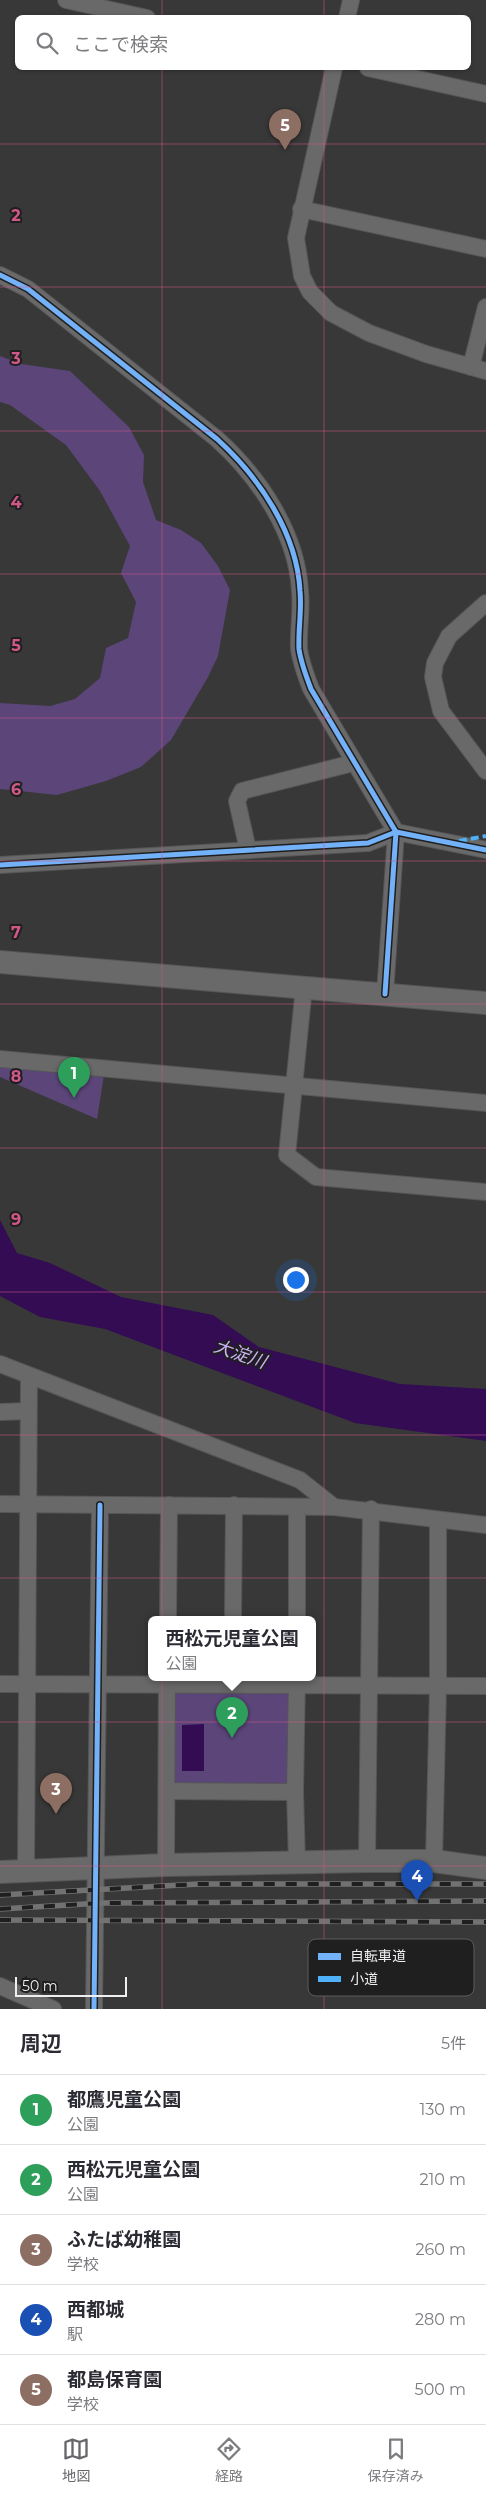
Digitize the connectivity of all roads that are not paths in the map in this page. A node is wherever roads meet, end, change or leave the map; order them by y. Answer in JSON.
{"nodes":[{"id":1,"x":352,"y":0,"type":"edge"},
{"id":2,"x":76,"y":1,"type":"edge"},
{"id":3,"x":134,"y":15,"type":"edge"},
{"id":4,"x":348,"y":15,"type":"edge"},
{"id":5,"x":334,"y":70,"type":"edge"},
{"id":6,"x":377,"y":70,"type":"edge"},
{"id":7,"x":486,"y":94,"type":"edge"},
{"id":8,"x":301,"y":208,"type":"junction"},
{"id":9,"x":486,"y":249,"type":"edge"},
{"id":10,"x":0,"y":275,"type":"edge"},
{"id":11,"x":486,"y":307,"type":"edge"},
{"id":12,"x":479,"y":369,"type":"edge"},
{"id":13,"x":486,"y":603,"type":"edge"},
{"id":14,"x":353,"y":762,"type":"junction"},
{"id":15,"x":486,"y":771,"type":"edge"},
{"id":16,"x":396,"y":832,"type":"junction"},
{"id":17,"x":248,"y":850,"type":"junction"},
{"id":18,"x":486,"y":850,"type":"edge"},
{"id":19,"x":0,"y":865,"type":"edge"},
{"id":20,"x":0,"y":962,"type":"edge"},
{"id":21,"x":304,"y":988,"type":"junction"},
{"id":22,"x":385,"y":994,"type":"junction"},
{"id":23,"x":486,"y":1003,"type":"edge"},
{"id":24,"x":0,"y":1060,"type":"edge"},
{"id":25,"x":294,"y":1085,"type":"junction"},
{"id":26,"x":486,"y":1104,"type":"edge"},
{"id":27,"x":486,"y":1192,"type":"edge"},
{"id":28,"x":0,"y":1364,"type":"edge"},
{"id":29,"x":29,"y":1376,"type":"junction"},
{"id":30,"x":28,"y":1411,"type":"junction"},
{"id":31,"x":0,"y":1412,"type":"edge"},
{"id":32,"x":0,"y":1504,"type":"edge"},
{"id":33,"x":27,"y":1505,"type":"junction"},
{"id":34,"x":100,"y":1505,"type":"junction"},
{"id":35,"x":169,"y":1505,"type":"junction"},
{"id":36,"x":234,"y":1505,"type":"junction"},
{"id":37,"x":334,"y":1506,"type":"junction"},
{"id":38,"x":298,"y":1507,"type":"junction"},
{"id":39,"x":371,"y":1509,"type":"junction"},
{"id":40,"x":438,"y":1520,"type":"junction"},
{"id":41,"x":486,"y":1525,"type":"edge"},
{"id":42,"x":168,"y":1616,"type":"edge"},
{"id":43,"x":234,"y":1616,"type":"edge"},
{"id":44,"x":297,"y":1616,"type":"edge"},
{"id":45,"x":150,"y":1681,"type":"edge"},
{"id":46,"x":167,"y":1681,"type":"edge"},
{"id":47,"x":233,"y":1681,"type":"edge"},
{"id":48,"x":297,"y":1681,"type":"edge"},
{"id":49,"x":0,"y":1684,"type":"edge"},
{"id":50,"x":27,"y":1684,"type":"junction"},
{"id":51,"x":97,"y":1684,"type":"junction"},
{"id":52,"x":370,"y":1686,"type":"junction"},
{"id":53,"x":486,"y":1686,"type":"edge"},
{"id":54,"x":438,"y":1688,"type":"junction"},
{"id":55,"x":168,"y":1792,"type":"junction"},
{"id":56,"x":295,"y":1792,"type":"junction"},
{"id":57,"x":367,"y":1861,"type":"junction"},
{"id":58,"x":434,"y":1861,"type":"junction"},
{"id":59,"x":297,"y":1863,"type":"junction"},
{"id":60,"x":166,"y":1865,"type":"junction"},
{"id":61,"x":97,"y":1867,"type":"junction"},
{"id":62,"x":486,"y":1868,"type":"edge"},
{"id":63,"x":26,"y":1870,"type":"junction"},
{"id":64,"x":0,"y":1872,"type":"edge"},
{"id":65,"x":0,"y":1986,"type":"edge"},
{"id":66,"x":45,"y":2007,"type":"edge"},
{"id":67,"x":94,"y":2009,"type":"edge"}],
"edges":[{"from":1,"to":4,"type":"street"},
{"from":2,"to":3,"type":"street"},
{"from":5,"to":8,"type":"street"},
{"from":6,"to":7,"type":"street"},
{"from":8,"to":9,"type":"street"},
{"from":8,"to":12,"type":"street"},
{"from":10,"to":14,"type":"street"},
{"from":11,"to":12,"type":"street"},
{"from":13,"to":15,"type":"street"},
{"from":14,"to":16,"type":"street"},
{"from":14,"to":17,"type":"street"},
{"from":16,"to":17,"type":"street"},
{"from":16,"to":18,"type":"street"},
{"from":16,"to":22,"type":"street"},
{"from":17,"to":19,"type":"street"},
{"from":20,"to":21,"type":"street"},
{"from":21,"to":22,"type":"street"},
{"from":21,"to":25,"type":"street"},
{"from":22,"to":23,"type":"street"},
{"from":24,"to":25,"type":"street"},
{"from":25,"to":26,"type":"street"},
{"from":25,"to":27,"type":"street"},
{"from":28,"to":29,"type":"street"},
{"from":29,"to":30,"type":"street"},
{"from":29,"to":37,"type":"street"},
{"from":30,"to":31,"type":"street"},
{"from":30,"to":33,"type":"street"},
{"from":32,"to":33,"type":"street"},
{"from":33,"to":34,"type":"street"},
{"from":33,"to":50,"type":"street"},
{"from":34,"to":35,"type":"street"},
{"from":34,"to":51,"type":"street"},
{"from":35,"to":36,"type":"street"},
{"from":35,"to":42,"type":"street"},
{"from":36,"to":38,"type":"street"},
{"from":36,"to":43,"type":"street"},
{"from":37,"to":38,"type":"street"},
{"from":37,"to":39,"type":"street"},
{"from":38,"to":44,"type":"street"},
{"from":39,"to":40,"type":"street"},
{"from":39,"to":52,"type":"street"},
{"from":40,"to":41,"type":"street"},
{"from":40,"to":54,"type":"street"},
{"from":45,"to":51,"type":"street"},
{"from":46,"to":55,"type":"street"},
{"from":47,"to":48,"type":"street"},
{"from":48,"to":52,"type":"street"},
{"from":48,"to":56,"type":"street"},
{"from":49,"to":50,"type":"street"},
{"from":50,"to":51,"type":"street"},
{"from":50,"to":63,"type":"street"},
{"from":51,"to":61,"type":"street"},
{"from":52,"to":54,"type":"street"},
{"from":52,"to":57,"type":"street"},
{"from":53,"to":54,"type":"street"},
{"from":54,"to":58,"type":"street"},
{"from":55,"to":56,"type":"street"},
{"from":55,"to":60,"type":"street"},
{"from":56,"to":59,"type":"street"},
{"from":57,"to":58,"type":"street"},
{"from":57,"to":59,"type":"street"},
{"from":58,"to":62,"type":"street"},
{"from":59,"to":60,"type":"street"},
{"from":60,"to":61,"type":"street"},
{"from":61,"to":63,"type":"street"},
{"from":61,"to":67,"type":"street"},
{"from":63,"to":64,"type":"street"},
{"from":65,"to":66,"type":"street"}]}
